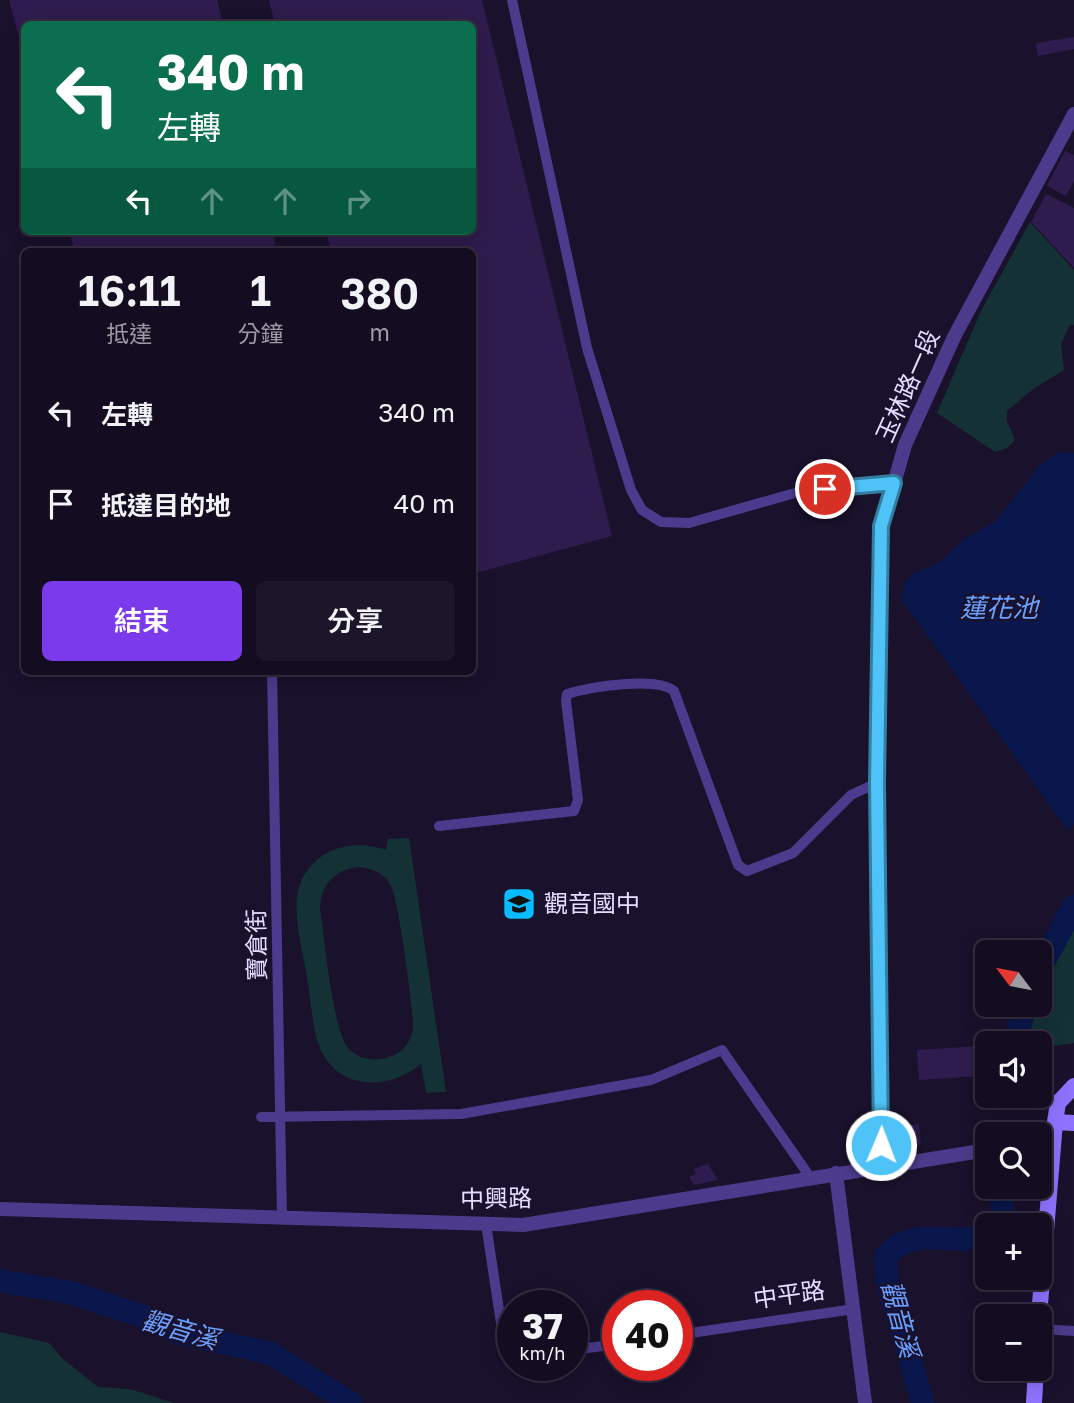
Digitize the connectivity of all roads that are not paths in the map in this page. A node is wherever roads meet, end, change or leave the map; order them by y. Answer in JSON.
{"nodes":[{"id":1,"x":512,"y":0,"type":"edge"},
{"id":2,"x":1074,"y":114,"type":"edge"},
{"id":3,"x":894,"y":483,"type":"junction"},
{"id":4,"x":272,"y":675,"type":"edge"},
{"id":5,"x":877,"y":783,"type":"junction"},
{"id":6,"x":439,"y":826,"type":"dead end"},
{"id":7,"x":1074,"y":1086,"type":"edge"},
{"id":8,"x":261,"y":1117,"type":"dead end"},
{"id":9,"x":280,"y":1117,"type":"junction"},
{"id":10,"x":1055,"y":1122,"type":"junction"},
{"id":11,"x":1074,"y":1122,"type":"edge"},
{"id":12,"x":1052,"y":1129,"type":"edge"},
{"id":13,"x":975,"y":1152,"type":"edge"},
{"id":14,"x":881,"y":1165,"type":"junction"},
{"id":15,"x":836,"y":1173,"type":"junction"},
{"id":16,"x":810,"y":1177,"type":"junction"},
{"id":17,"x":1044,"y":1199,"type":"edge"},
{"id":18,"x":0,"y":1209,"type":"edge"},
{"id":19,"x":282,"y":1217,"type":"junction"},
{"id":20,"x":486,"y":1224,"type":"junction"},
{"id":21,"x":497,"y":1301,"type":"edge"},
{"id":22,"x":1039,"y":1304,"type":"edge"},
{"id":23,"x":854,"y":1309,"type":"junction"},
{"id":24,"x":1052,"y":1330,"type":"edge"},
{"id":25,"x":1074,"y":1331,"type":"edge"},
{"id":26,"x":693,"y":1333,"type":"edge"},
{"id":27,"x":1035,"y":1381,"type":"edge"},
{"id":28,"x":865,"y":1403,"type":"edge"},
{"id":29,"x":1034,"y":1403,"type":"edge"}],
"edges":[{"from":1,"to":3,"type":"street"},
{"from":2,"to":3,"type":"street","name":"玉林路一段"},
{"from":3,"to":5,"type":"street","name":"玉林路一段"},
{"from":4,"to":9,"type":"street","name":"寶倉街"},
{"from":5,"to":6,"type":"street"},
{"from":5,"to":14,"type":"street","name":"玉林路一段"},
{"from":7,"to":10,"type":"main road"},
{"from":8,"to":9,"type":"street"},
{"from":9,"to":16,"type":"street"},
{"from":9,"to":19,"type":"street","name":"寶倉街"},
{"from":10,"to":11,"type":"main road"},
{"from":10,"to":12,"type":"main road"},
{"from":13,"to":14,"type":"street","name":"中興路"},
{"from":14,"to":15,"type":"street","name":"中興路"},
{"from":15,"to":16,"type":"street","name":"中興路"},
{"from":15,"to":23,"type":"street","name":"中平路"},
{"from":16,"to":20,"type":"street","name":"中興路"},
{"from":17,"to":22,"type":"main road"},
{"from":18,"to":19,"type":"street","name":"中興路"},
{"from":19,"to":20,"type":"street","name":"中興路"},
{"from":20,"to":21,"type":"street"},
{"from":23,"to":26,"type":"street","name":"中平路"},
{"from":23,"to":28,"type":"street"},
{"from":24,"to":25,"type":"street"},
{"from":27,"to":29,"type":"main road"}]}
